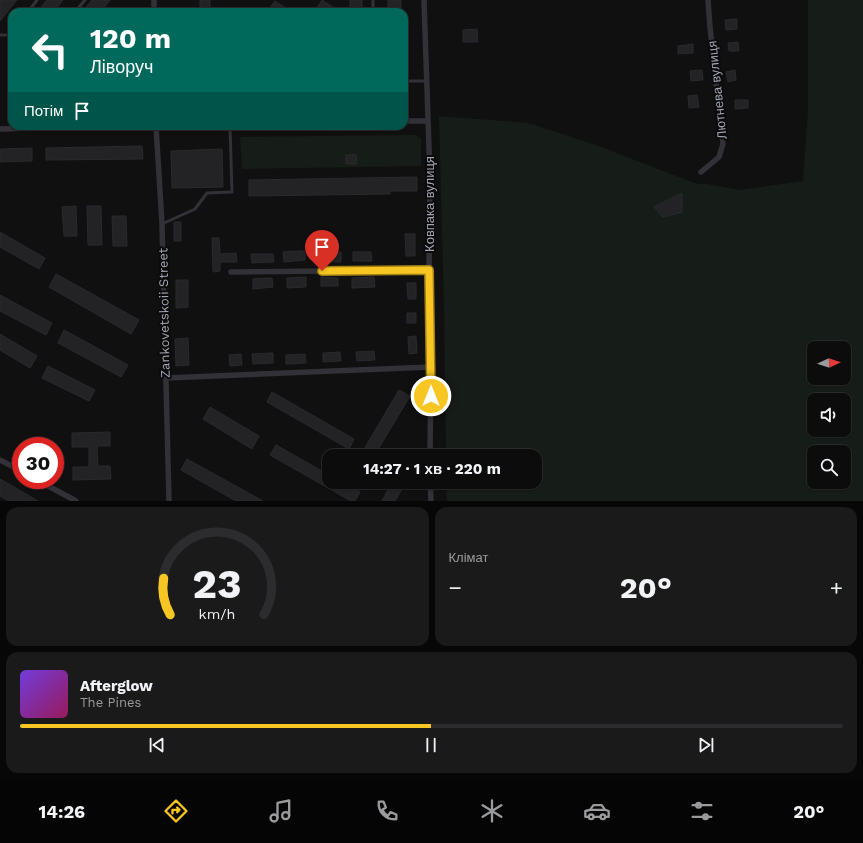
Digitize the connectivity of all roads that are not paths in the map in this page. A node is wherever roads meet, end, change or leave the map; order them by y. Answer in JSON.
{"nodes":[{"id":1,"x":85,"y":0,"type":"edge"},
{"id":2,"x":424,"y":0,"type":"edge"},
{"id":3,"x":708,"y":0,"type":"edge"},
{"id":4,"x":78,"y":8,"type":"edge"},
{"id":5,"x":408,"y":81,"type":"edge"},
{"id":6,"x":427,"y":81,"type":"junction"},
{"id":7,"x":427,"y":121,"type":"junction"},
{"id":8,"x":408,"y":122,"type":"edge"},
{"id":9,"x":156,"y":130,"type":"edge"},
{"id":10,"x":230,"y":130,"type":"edge"},
{"id":11,"x":701,"y":172,"type":"dead end"},
{"id":12,"x":162,"y":224,"type":"junction"},
{"id":13,"x":429,"y":270,"type":"junction"},
{"id":14,"x":231,"y":272,"type":"dead end"},
{"id":15,"x":431,"y":367,"type":"junction"},
{"id":16,"x":166,"y":378,"type":"junction"},
{"id":17,"x":430,"y":449,"type":"edge"},
{"id":18,"x":0,"y":460,"type":"edge"},
{"id":19,"x":12,"y":466,"type":"edge"},
{"id":20,"x":54,"y":489,"type":"edge"},
{"id":21,"x":430,"y":489,"type":"edge"},
{"id":22,"x":76,"y":501,"type":"edge"},
{"id":23,"x":169,"y":501,"type":"edge"},
{"id":24,"x":431,"y":501,"type":"edge"}],
"edges":[{"from":1,"to":4,"type":"lane"},
{"from":2,"to":6,"type":"street","name":"Ковпака вулиця"},
{"from":3,"to":11,"type":"street","name":"Лютнева вулиця"},
{"from":5,"to":6,"type":"lane"},
{"from":6,"to":7,"type":"street","name":"Ковпака вулиця"},
{"from":7,"to":8,"type":"street"},
{"from":7,"to":13,"type":"street","name":"Ковпака вулиця"},
{"from":9,"to":12,"type":"street","name":"Zankovetskoii Street"},
{"from":10,"to":12,"type":"lane"},
{"from":12,"to":16,"type":"street","name":"Zankovetskoii Street"},
{"from":13,"to":14,"type":"street"},
{"from":13,"to":15,"type":"street","name":"Ковпака вулиця"},
{"from":15,"to":16,"type":"street"},
{"from":15,"to":17,"type":"street","name":"Ковпака вулиця"},
{"from":16,"to":23,"type":"street","name":"Zankovetskoii Street"},
{"from":18,"to":19,"type":"street"},
{"from":20,"to":22,"type":"street"},
{"from":21,"to":24,"type":"street"}]}
